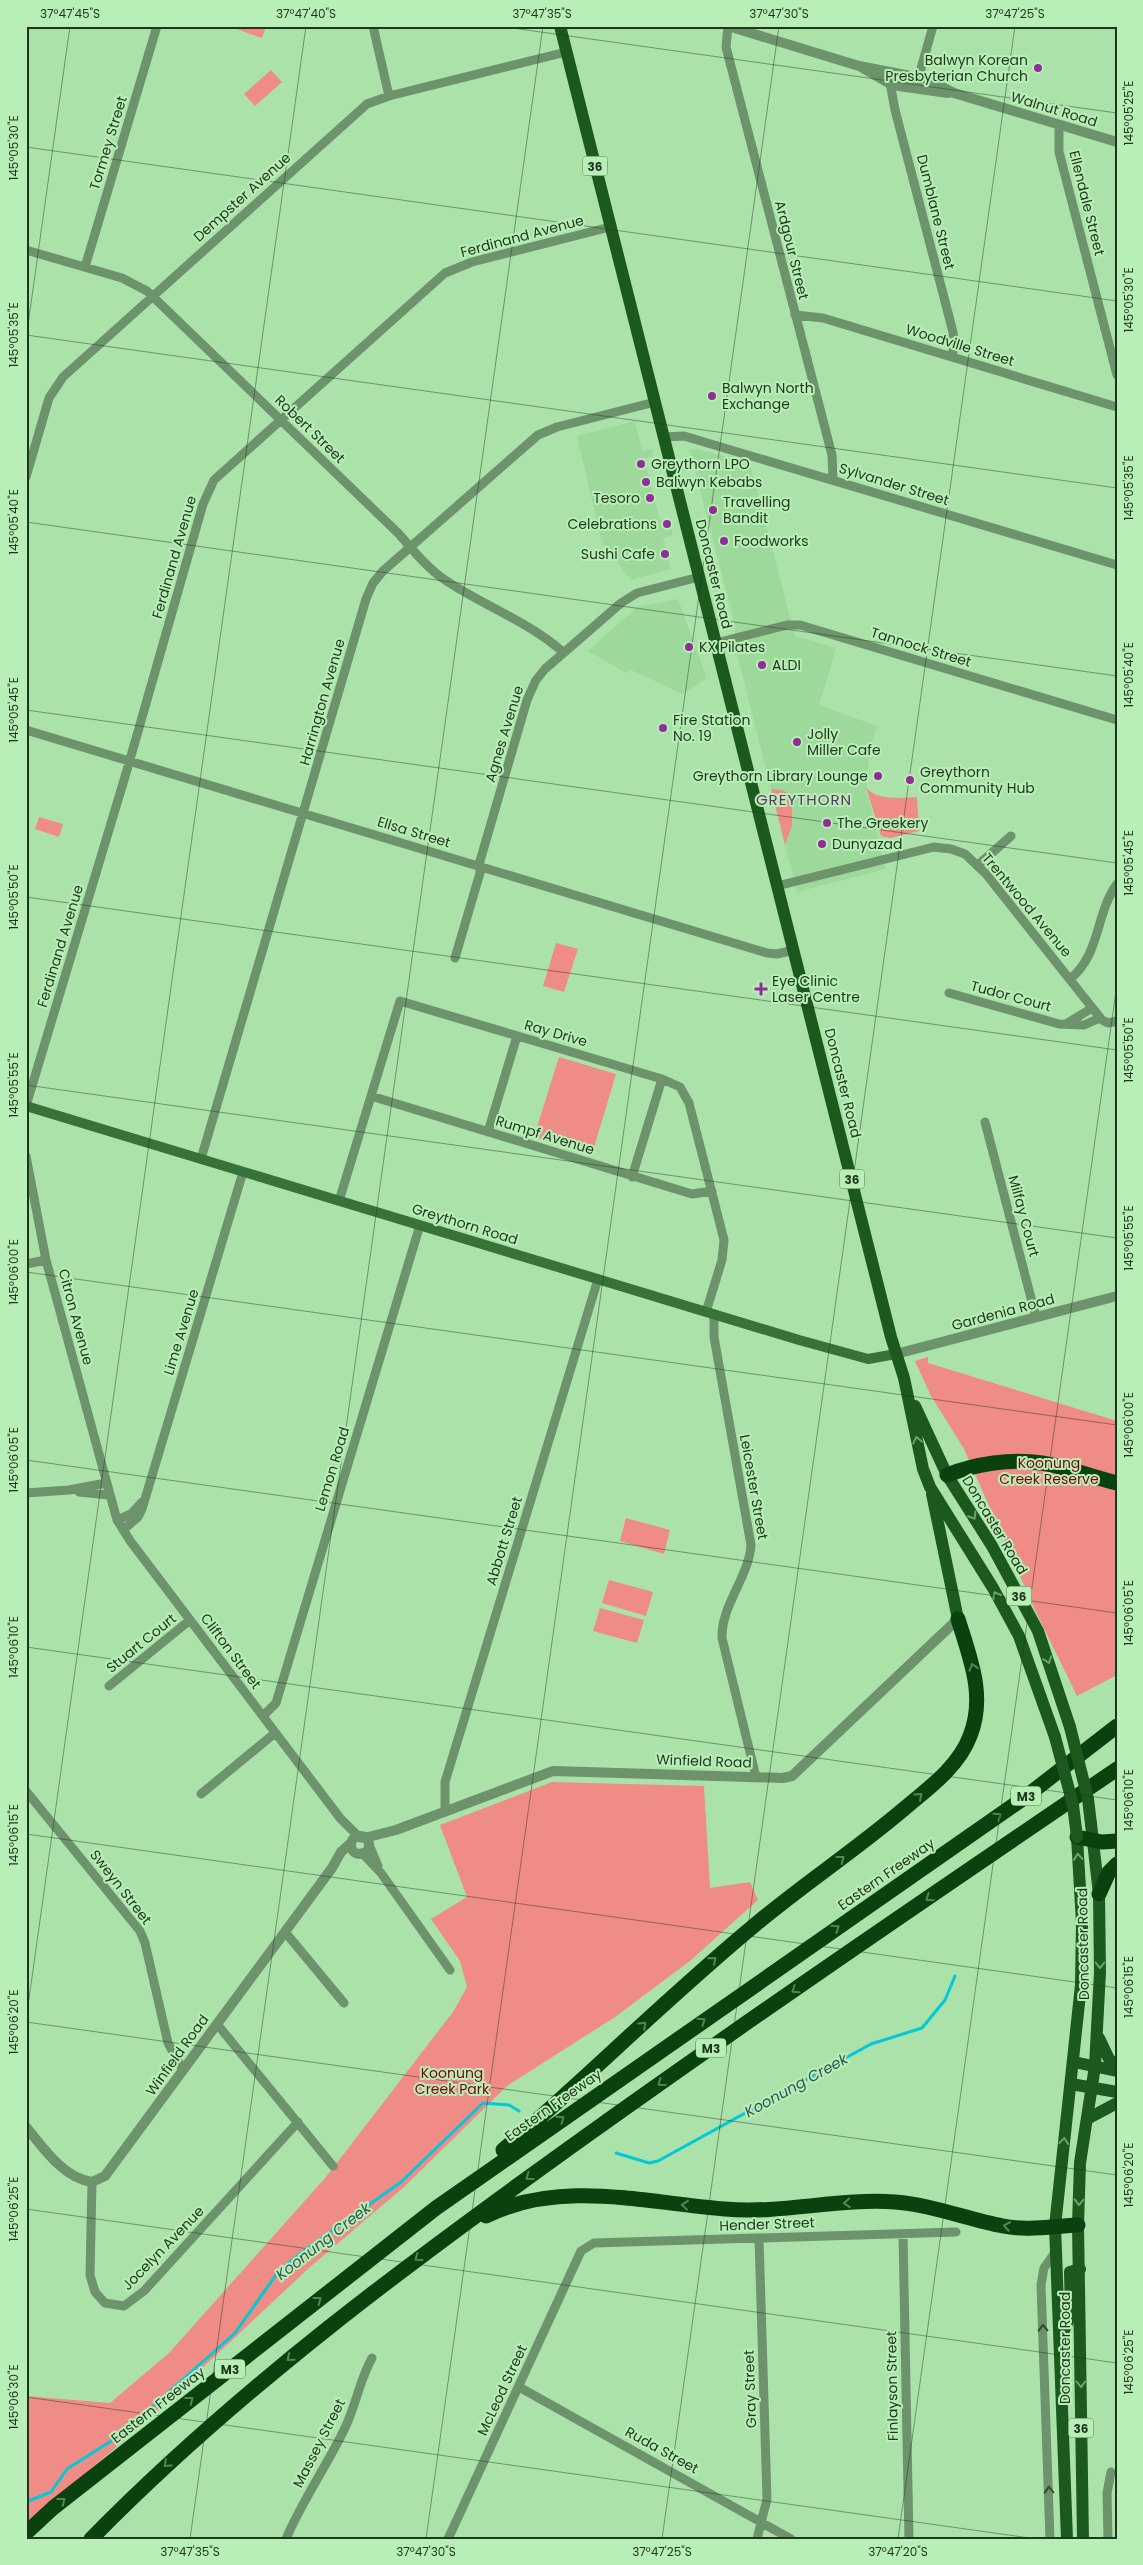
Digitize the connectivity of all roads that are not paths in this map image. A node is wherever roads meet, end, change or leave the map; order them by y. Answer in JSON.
{"nodes":[{"id":1,"x":157,"y":26,"type":"edge"},
{"id":2,"x":372,"y":26,"type":"edge"},
{"id":3,"x":560,"y":26,"type":"edge"},
{"id":4,"x":728,"y":26,"type":"edge"},
{"id":5,"x":933,"y":26,"type":"edge"},
{"id":6,"x":566,"y":52,"type":"junction"},
{"id":7,"x":859,"y":66,"type":"junction"},
{"id":8,"x":894,"y":74,"type":"junction"},
{"id":9,"x":918,"y":77,"type":"junction"},
{"id":10,"x":892,"y":86,"type":"junction"},
{"id":11,"x":916,"y":89,"type":"junction"},
{"id":12,"x":954,"y":93,"type":"junction"},
{"id":13,"x":389,"y":96,"type":"junction"},
{"id":14,"x":1059,"y":125,"type":"junction"},
{"id":15,"x":1117,"y":142,"type":"edge"},
{"id":16,"x":610,"y":227,"type":"junction"},
{"id":17,"x":26,"y":250,"type":"edge"},
{"id":18,"x":85,"y":267,"type":"junction"},
{"id":19,"x":153,"y":296,"type":"junction"},
{"id":20,"x":795,"y":315,"type":"junction"},
{"id":21,"x":952,"y":357,"type":"junction"},
{"id":22,"x":1117,"y":375,"type":"edge"},
{"id":23,"x":655,"y":402,"type":"junction"},
{"id":24,"x":1117,"y":406,"type":"edge"},
{"id":25,"x":281,"y":420,"type":"junction"},
{"id":26,"x":663,"y":437,"type":"junction"},
{"id":27,"x":26,"y":477,"type":"edge"},
{"id":28,"x":833,"y":480,"type":"junction"},
{"id":29,"x":410,"y":547,"type":"junction"},
{"id":30,"x":1117,"y":565,"type":"edge"},
{"id":31,"x":699,"y":576,"type":"junction"},
{"id":32,"x":716,"y":643,"type":"junction"},
{"id":33,"x":563,"y":652,"type":"junction"},
{"id":34,"x":1117,"y":720,"type":"edge"},
{"id":35,"x":26,"y":730,"type":"edge"},
{"id":36,"x":130,"y":761,"type":"junction"},
{"id":37,"x":304,"y":814,"type":"junction"},
{"id":38,"x":1011,"y":836,"type":"dead end"},
{"id":39,"x":978,"y":865,"type":"junction"},
{"id":40,"x":480,"y":867,"type":"junction"},
{"id":41,"x":1117,"y":884,"type":"edge"},
{"id":42,"x":777,"y":886,"type":"junction"},
{"id":43,"x":794,"y":950,"type":"junction"},
{"id":44,"x":455,"y":958,"type":"dead end"},
{"id":45,"x":1070,"y":979,"type":"junction"},
{"id":46,"x":949,"y":994,"type":"dead end"},
{"id":47,"x":1092,"y":1008,"type":"junction"},
{"id":48,"x":1100,"y":1018,"type":"junction"},
{"id":49,"x":1117,"y":1021,"type":"edge"},
{"id":50,"x":1066,"y":1024,"type":"junction"},
{"id":51,"x":517,"y":1036,"type":"junction"},
{"id":52,"x":662,"y":1079,"type":"junction"},
{"id":53,"x":371,"y":1096,"type":"junction"},
{"id":54,"x":26,"y":1106,"type":"edge"},
{"id":55,"x":985,"y":1122,"type":"dead end"},
{"id":56,"x":488,"y":1132,"type":"junction"},
{"id":57,"x":26,"y":1156,"type":"edge"},
{"id":58,"x":201,"y":1159,"type":"junction"},
{"id":59,"x":244,"y":1172,"type":"junction"},
{"id":60,"x":632,"y":1176,"type":"junction"},
{"id":61,"x":712,"y":1191,"type":"junction"},
{"id":62,"x":339,"y":1201,"type":"junction"},
{"id":63,"x":420,"y":1226,"type":"junction"},
{"id":64,"x":46,"y":1260,"type":"junction"},
{"id":65,"x":26,"y":1264,"type":"edge"},
{"id":66,"x":598,"y":1279,"type":"junction"},
{"id":67,"x":1117,"y":1296,"type":"edge"},
{"id":68,"x":710,"y":1313,"type":"junction"},
{"id":69,"x":1036,"y":1317,"type":"junction"},
{"id":70,"x":896,"y":1354,"type":"junction"},
{"id":71,"x":907,"y":1390,"type":"junction"},
{"id":72,"x":947,"y":1475,"type":"junction"},
{"id":73,"x":106,"y":1483,"type":"junction"},
{"id":74,"x":1117,"y":1483,"type":"edge"},
{"id":75,"x":930,"y":1486,"type":"junction"},
{"id":76,"x":69,"y":1490,"type":"junction"},
{"id":77,"x":26,"y":1493,"type":"edge"},
{"id":78,"x":110,"y":1495,"type":"junction"},
{"id":79,"x":144,"y":1500,"type":"junction"},
{"id":80,"x":118,"y":1520,"type":"junction"},
{"id":81,"x":123,"y":1530,"type":"junction"},
{"id":82,"x":958,"y":1619,"type":"junction"},
{"id":83,"x":190,"y":1620,"type":"junction"},
{"id":84,"x":109,"y":1686,"type":"dead end"},
{"id":85,"x":263,"y":1716,"type":"junction"},
{"id":86,"x":1117,"y":1726,"type":"edge"},
{"id":87,"x":275,"y":1733,"type":"junction"},
{"id":88,"x":1117,"y":1769,"type":"edge"},
{"id":89,"x":756,"y":1777,"type":"junction"},
{"id":90,"x":26,"y":1791,"type":"edge"},
{"id":91,"x":201,"y":1794,"type":"dead end"},
{"id":92,"x":445,"y":1812,"type":"junction"},
{"id":93,"x":1077,"y":1837,"type":"junction"},
{"id":94,"x":1093,"y":1841,"type":"junction"},
{"id":95,"x":1117,"y":1842,"type":"edge"},
{"id":96,"x":360,"y":1845,"type":"junction"},
{"id":97,"x":1117,"y":1864,"type":"edge"},
{"id":98,"x":1099,"y":1894,"type":"junction"},
{"id":99,"x":285,"y":1932,"type":"junction"},
{"id":100,"x":450,"y":1970,"type":"dead end"},
{"id":101,"x":344,"y":2003,"type":"dead end"},
{"id":102,"x":217,"y":2024,"type":"junction"},
{"id":103,"x":1098,"y":2036,"type":"junction"},
{"id":104,"x":1074,"y":2062,"type":"junction"},
{"id":105,"x":1095,"y":2066,"type":"junction"},
{"id":106,"x":1117,"y":2066,"type":"edge"},
{"id":107,"x":183,"y":2070,"type":"junction"},
{"id":108,"x":1117,"y":2071,"type":"edge"},
{"id":109,"x":1071,"y":2084,"type":"junction"},
{"id":110,"x":1092,"y":2088,"type":"junction"},
{"id":111,"x":1117,"y":2092,"type":"edge"},
{"id":112,"x":1117,"y":2103,"type":"edge"},
{"id":113,"x":1087,"y":2119,"type":"junction"},
{"id":114,"x":298,"y":2122,"type":"junction"},
{"id":115,"x":26,"y":2127,"type":"edge"},
{"id":116,"x":333,"y":2166,"type":"dead end"},
{"id":117,"x":92,"y":2182,"type":"junction"},
{"id":118,"x":436,"y":2208,"type":"junction"},
{"id":119,"x":1078,"y":2225,"type":"junction"},
{"id":120,"x":1055,"y":2226,"type":"junction"},
{"id":121,"x":458,"y":2229,"type":"junction"},
{"id":122,"x":956,"y":2232,"type":"dead end"},
{"id":123,"x":903,"y":2234,"type":"junction"},
{"id":124,"x":759,"y":2238,"type":"junction"},
{"id":125,"x":1057,"y":2249,"type":"junction"},
{"id":126,"x":581,"y":2251,"type":"joint"},
{"id":127,"x":1080,"y":2269,"type":"junction"},
{"id":128,"x":1061,"y":2340,"type":"junction"},
{"id":129,"x":372,"y":2358,"type":"dead end"},
{"id":130,"x":519,"y":2387,"type":"junction"},
{"id":131,"x":1111,"y":2472,"type":"dead end"},
{"id":132,"x":762,"y":2520,"type":"junction"},
{"id":133,"x":26,"y":2534,"type":"edge"},
{"id":134,"x":91,"y":2539,"type":"edge"},
{"id":135,"x":286,"y":2539,"type":"edge"},
{"id":136,"x":448,"y":2539,"type":"edge"},
{"id":137,"x":757,"y":2539,"type":"edge"},
{"id":138,"x":791,"y":2539,"type":"edge"},
{"id":139,"x":909,"y":2539,"type":"edge"},
{"id":140,"x":1050,"y":2539,"type":"edge"},
{"id":141,"x":1067,"y":2539,"type":"edge"},
{"id":142,"x":1083,"y":2539,"type":"edge"},
{"id":143,"x":1108,"y":2539,"type":"edge"}],
"edges":[{"from":1,"to":18,"type":"street","name":"Tormey Street"},
{"from":2,"to":13,"type":"street"},
{"from":3,"to":6,"type":"main road","name":"Doncaster Road","number":"36"},
{"from":4,"to":7,"type":"street","name":"Walnut Road"},
{"from":4,"to":20,"type":"street","name":"Ardgour Street"},
{"from":5,"to":9,"type":"street"},
{"from":6,"to":13,"type":"street","name":"Dempster Avenue"},
{"from":6,"to":16,"type":"main road","name":"Doncaster Road","number":"36"},
{"from":7,"to":8,"type":"street","name":"Walnut Road"},
{"from":7,"to":10,"type":"street","name":"Walnut Road"},
{"from":8,"to":9,"type":"street","name":"Walnut Road"},
{"from":8,"to":10,"type":"street","name":"Dumblane Street"},
{"from":9,"to":11,"type":"street"},
{"from":9,"to":12,"type":"street","name":"Walnut Road"},
{"from":10,"to":11,"type":"street","name":"Walnut Road"},
{"from":10,"to":21,"type":"street","name":"Dumblane Street"},
{"from":11,"to":12,"type":"street","name":"Walnut Road"},
{"from":12,"to":14,"type":"street","name":"Walnut Road"},
{"from":13,"to":19,"type":"street","name":"Dempster Avenue"},
{"from":14,"to":15,"type":"street","name":"Walnut Road"},
{"from":14,"to":22,"type":"street","name":"Ellendale Street"},
{"from":16,"to":23,"type":"main road","name":"Doncaster Road","number":"36"},
{"from":16,"to":25,"type":"street","name":"Ferdinand Avenue"},
{"from":17,"to":18,"type":"street","name":"Robert Street"},
{"from":18,"to":19,"type":"street","name":"Robert Street"},
{"from":19,"to":25,"type":"street","name":"Robert Street"},
{"from":19,"to":27,"type":"street","name":"Dempster Avenue"},
{"from":20,"to":21,"type":"street","name":"Woodville Street"},
{"from":20,"to":28,"type":"street","name":"Ardgour Street"},
{"from":21,"to":24,"type":"street","name":"Woodville Street"},
{"from":23,"to":26,"type":"main road","name":"Doncaster Road","number":"36"},
{"from":23,"to":29,"type":"street","name":"Harrington Avenue"},
{"from":25,"to":29,"type":"street","name":"Robert Street"},
{"from":25,"to":36,"type":"street","name":"Ferdinand Avenue"},
{"from":26,"to":28,"type":"street","name":"Sylvander Street"},
{"from":26,"to":31,"type":"main road","name":"Doncaster Road","number":"36"},
{"from":28,"to":30,"type":"street","name":"Sylvander Street"},
{"from":29,"to":33,"type":"street","name":"Robert Street"},
{"from":29,"to":37,"type":"street","name":"Harrington Avenue"},
{"from":31,"to":32,"type":"main road","name":"Doncaster Road","number":"36"},
{"from":31,"to":33,"type":"street","name":"Agnes Avenue"},
{"from":32,"to":34,"type":"street","name":"Tannock Street"},
{"from":32,"to":42,"type":"main road","name":"Doncaster Road","number":"36"},
{"from":33,"to":40,"type":"street","name":"Agnes Avenue"},
{"from":35,"to":36,"type":"street","name":"Ellsa Street"},
{"from":36,"to":37,"type":"street","name":"Ellsa Street"},
{"from":36,"to":54,"type":"street","name":"Ferdinand Avenue"},
{"from":37,"to":40,"type":"street","name":"Ellsa Street"},
{"from":37,"to":58,"type":"street","name":"Harrington Avenue"},
{"from":38,"to":39,"type":"street"},
{"from":39,"to":42,"type":"street","name":"Trentwood Avenue"},
{"from":39,"to":45,"type":"street","name":"Trentwood Avenue"},
{"from":40,"to":43,"type":"street","name":"Ellsa Street"},
{"from":40,"to":44,"type":"street","name":"Agnes Avenue"},
{"from":41,"to":45,"type":"street"},
{"from":42,"to":43,"type":"main road","name":"Doncaster Road","number":"36"},
{"from":43,"to":70,"type":"main road","name":"Doncaster Road","number":"36"},
{"from":45,"to":47,"type":"street","name":"Trentwood Avenue"},
{"from":46,"to":50,"type":"street","name":"Tudor Court"},
{"from":47,"to":48,"type":"street","name":"Trentwood Avenue"},
{"from":47,"to":50,"type":"street","name":"Tudor Court"},
{"from":48,"to":49,"type":"street"},
{"from":48,"to":50,"type":"street","name":"Tudor Court"},
{"from":51,"to":52,"type":"street","name":"Ray Drive"},
{"from":51,"to":53,"type":"street","name":"Ray Drive"},
{"from":51,"to":56,"type":"street"},
{"from":52,"to":60,"type":"street"},
{"from":52,"to":61,"type":"street","name":"Ray Drive"},
{"from":53,"to":56,"type":"street","name":"Rumpf Avenue"},
{"from":53,"to":62,"type":"street","name":"Ray Drive"},
{"from":54,"to":58,"type":"main road","name":"Greythorn Road"},
{"from":55,"to":69,"type":"street","name":"Milfay Court"},
{"from":56,"to":60,"type":"street","name":"Rumpf Avenue"},
{"from":57,"to":64,"type":"street","name":"Citron Avenue"},
{"from":58,"to":59,"type":"main road","name":"Greythorn Road"},
{"from":59,"to":62,"type":"main road","name":"Greythorn Road"},
{"from":59,"to":79,"type":"street","name":"Lime Avenue"},
{"from":60,"to":61,"type":"street","name":"Rumpf Avenue"},
{"from":61,"to":68,"type":"street","name":"Ray Drive"},
{"from":62,"to":63,"type":"main road","name":"Greythorn Road"},
{"from":63,"to":66,"type":"main road","name":"Greythorn Road"},
{"from":63,"to":85,"type":"street","name":"Lemon Road"},
{"from":64,"to":65,"type":"street"},
{"from":64,"to":73,"type":"street","name":"Citron Avenue"},
{"from":66,"to":68,"type":"main road","name":"Greythorn Road"},
{"from":66,"to":92,"type":"street","name":"Abbott Street"},
{"from":67,"to":69,"type":"street","name":"Gardenia Road"},
{"from":68,"to":70,"type":"main road","name":"Greythorn Road"},
{"from":68,"to":89,"type":"street","name":"Leicester Street"},
{"from":69,"to":70,"type":"street","name":"Gardenia Road"},
{"from":70,"to":71,"type":"main road","name":"Doncaster Road","number":"36"},
{"from":71,"to":72,"type":"main road","name":"Doncaster Road","number":"36"},
{"from":75,"to":71,"type":"main road","name":"Doncaster Road","number":"36","one_way":true},
{"from":72,"to":74,"type":"highway"},
{"from":72,"to":75,"type":"main road"},
{"from":72,"to":94,"type":"main road","name":"Doncaster Road","number":"36","one_way":true,"bridge":true},
{"from":73,"to":76,"type":"street"},
{"from":73,"to":78,"type":"street","name":"Clifton Street"},
{"from":75,"to":82,"type":"main road","name":"Doncaster Road","number":"36"},
{"from":93,"to":75,"type":"main road","name":"Doncaster Road","number":"36","one_way":true,"bridge":true},
{"from":76,"to":77,"type":"street"},
{"from":76,"to":78,"type":"street"},
{"from":78,"to":80,"type":"street","name":"Clifton Street"},
{"from":79,"to":80,"type":"street"},
{"from":79,"to":81,"type":"street","name":"Lime Avenue"},
{"from":80,"to":81,"type":"street","name":"Clifton Street"},
{"from":81,"to":83,"type":"street","name":"Clifton Street"},
{"from":82,"to":89,"type":"street","name":"Winfield Road"},
{"from":118,"to":82,"type":"highway","number":"36","one_way":true},
{"from":83,"to":84,"type":"street","name":"Stuart Court"},
{"from":83,"to":85,"type":"street","name":"Clifton Street"},
{"from":85,"to":87,"type":"street","name":"Clifton Street"},
{"from":118,"to":86,"type":"highway","name":"Eastern Freeway","number":"M3","one_way":true},
{"from":87,"to":91,"type":"street"},
{"from":87,"to":96,"type":"street","name":"Clifton Street"},
{"from":88,"to":121,"type":"highway","number":"M3","one_way":true},
{"from":89,"to":92,"type":"street","name":"Winfield Road"},
{"from":90,"to":107,"type":"street","name":"Sweyn Street"},
{"from":92,"to":96,"type":"street","name":"Winfield Road"},
{"from":93,"to":94,"type":"highway"},
{"from":104,"to":93,"type":"main road","name":"Doncaster Road","number":"36","one_way":true},
{"from":94,"to":95,"type":"highway"},
{"from":94,"to":98,"type":"main road","name":"Doncaster Road","number":"36"},
{"from":96,"to":99,"type":"street","name":"Winfield Road"},
{"from":96,"to":100,"type":"street","name":"Clifton Street"},
{"from":97,"to":98,"type":"highway"},
{"from":98,"to":103,"type":"main road","name":"Doncaster Road","number":"36","one_way":true},
{"from":99,"to":101,"type":"street"},
{"from":99,"to":102,"type":"street","name":"Winfield Road"},
{"from":102,"to":107,"type":"street","name":"Winfield Road"},
{"from":102,"to":114,"type":"street"},
{"from":103,"to":105,"type":"main road","name":"Doncaster Road","number":"36"},
{"from":103,"to":106,"type":"main road"},
{"from":104,"to":105,"type":"main road"},
{"from":104,"to":109,"type":"main road","name":"Doncaster Road","number":"36"},
{"from":105,"to":108,"type":"main road"},
{"from":105,"to":110,"type":"main road","name":"Doncaster Road","number":"36"},
{"from":107,"to":117,"type":"street","name":"Winfield Road"},
{"from":109,"to":110,"type":"main road"},
{"from":120,"to":109,"type":"main road","name":"Doncaster Road","number":"36","one_way":true},
{"from":110,"to":111,"type":"main road"},
{"from":110,"to":113,"type":"main road","name":"Doncaster Road","number":"36"},
{"from":112,"to":113,"type":"main road"},
{"from":113,"to":119,"type":"main road","name":"Doncaster Road","number":"36","one_way":true},
{"from":114,"to":116,"type":"street"},
{"from":114,"to":117,"type":"street","name":"Jocelyn Avenue"},
{"from":115,"to":117,"type":"street"},
{"from":133,"to":118,"type":"highway","name":"Eastern Freeway","number":"M3","one_way":true},
{"from":119,"to":120,"type":"highway"},
{"from":119,"to":127,"type":"main road","name":"Doncaster Road","number":"36"},
{"from":120,"to":121,"type":"highway","one_way":true},
{"from":120,"to":125,"type":"main road","name":"Doncaster Road","number":"36"},
{"from":121,"to":134,"type":"highway","number":"M3","one_way":true},
{"from":122,"to":123,"type":"street","name":"Hender Street"},
{"from":123,"to":124,"type":"street","name":"Hender Street"},
{"from":123,"to":139,"type":"street","name":"Finlayson Street"},
{"from":124,"to":126,"type":"street","name":"Hender Street"},
{"from":124,"to":132,"type":"street","name":"Gray Street"},
{"from":125,"to":128,"type":"main road","name":"Doncaster Road","number":"36"},
{"from":140,"to":125,"type":"street","name":"Doncaster Road","one_way":true},
{"from":126,"to":130,"type":"street","name":"McLeod Street"},
{"from":127,"to":128,"type":"main road"},
{"from":127,"to":142,"type":"main road","name":"Doncaster Road","number":"36","one_way":true},
{"from":128,"to":141,"type":"main road","name":"Doncaster Road","number":"36"},
{"from":129,"to":135,"type":"street","name":"Massey Street"},
{"from":130,"to":132,"type":"street","name":"Ruda Street"},
{"from":130,"to":136,"type":"street","name":"McLeod Street"},
{"from":131,"to":143,"type":"street"},
{"from":132,"to":137,"type":"street","name":"Gray Street"},
{"from":132,"to":138,"type":"street","name":"Ruda Street"}]}
